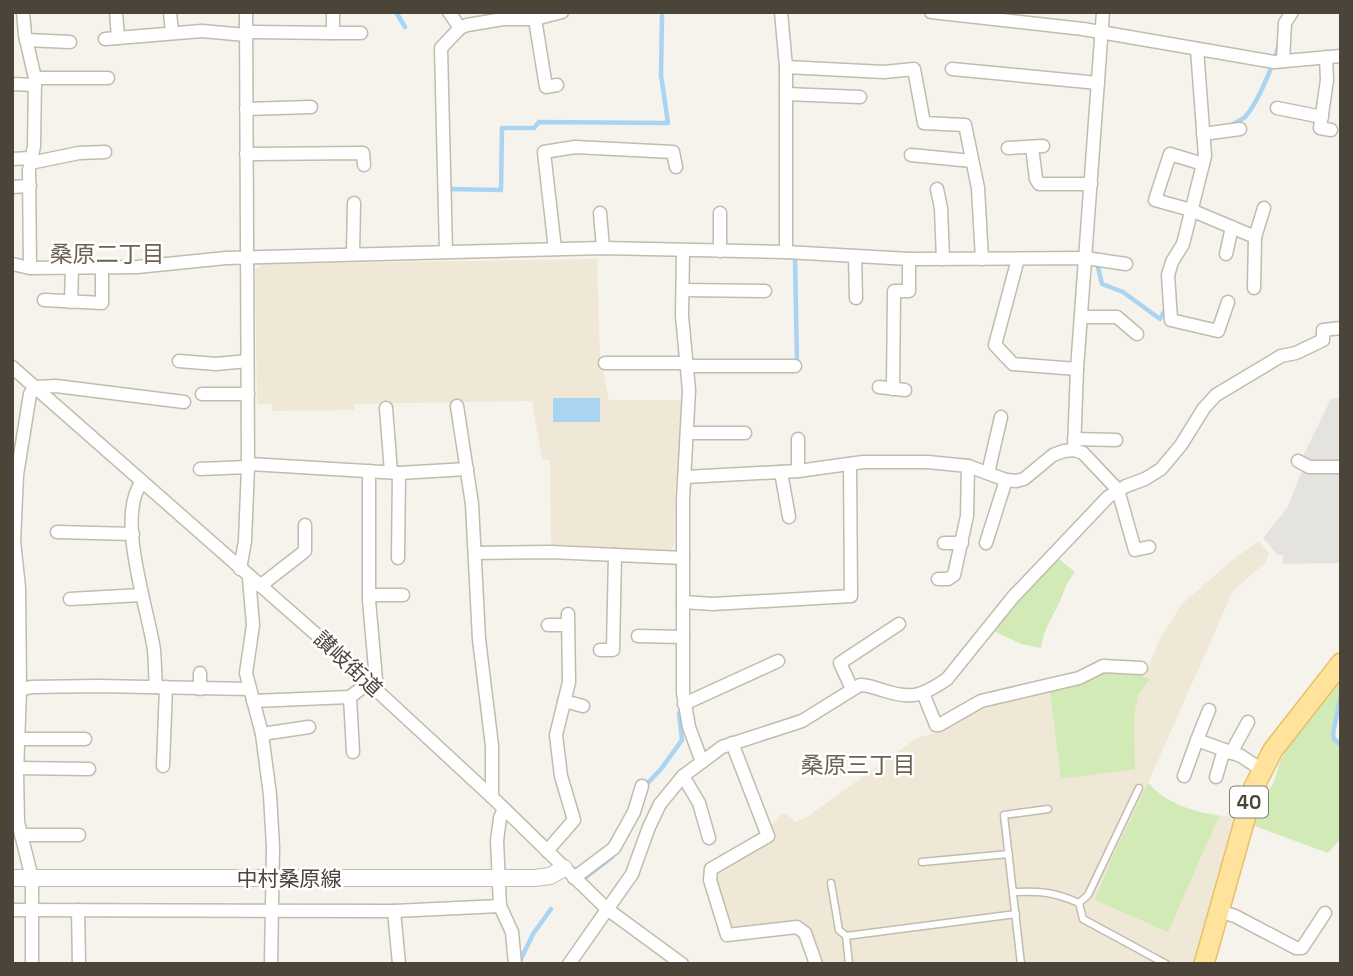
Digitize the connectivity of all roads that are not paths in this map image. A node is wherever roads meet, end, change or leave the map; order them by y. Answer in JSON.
{"nodes":[{"id":1,"x":23,"y":12,"type":"edge"},
{"id":2,"x":116,"y":12,"type":"edge"},
{"id":3,"x":170,"y":12,"type":"edge"},
{"id":4,"x":246,"y":12,"type":"edge"},
{"id":5,"x":333,"y":12,"type":"edge"},
{"id":6,"x":449,"y":12,"type":"edge"},
{"id":7,"x":562,"y":12,"type":"edge"},
{"id":8,"x":781,"y":12,"type":"edge"},
{"id":9,"x":930,"y":12,"type":"edge"},
{"id":10,"x":1103,"y":12,"type":"edge"},
{"id":11,"x":1288,"y":13,"type":"edge"},
{"id":12,"x":535,"y":19,"type":"junction"},
{"id":13,"x":460,"y":28,"type":"junction"},
{"id":14,"x":172,"y":33,"type":"junction"},
{"id":15,"x":246,"y":33,"type":"junction"},
{"id":16,"x":333,"y":33,"type":"junction"},
{"id":17,"x":361,"y":33,"type":"dead end"},
{"id":18,"x":1101,"y":34,"type":"junction"},
{"id":19,"x":27,"y":42,"type":"junction"},
{"id":20,"x":70,"y":42,"type":"dead end"},
{"id":21,"x":12,"y":44,"type":"edge"},
{"id":22,"x":1197,"y":48,"type":"junction"},
{"id":23,"x":1341,"y":56,"type":"edge"},
{"id":24,"x":1326,"y":57,"type":"junction"},
{"id":25,"x":1283,"y":61,"type":"junction"},
{"id":26,"x":786,"y":67,"type":"junction"},
{"id":27,"x":952,"y":69,"type":"dead end"},
{"id":28,"x":108,"y":78,"type":"dead end"},
{"id":29,"x":35,"y":81,"type":"junction"},
{"id":30,"x":1098,"y":83,"type":"junction"},
{"id":31,"x":12,"y":84,"type":"edge"},
{"id":32,"x":557,"y":85,"type":"dead end"},
{"id":33,"x":786,"y":94,"type":"junction"},
{"id":34,"x":860,"y":97,"type":"dead end"},
{"id":35,"x":310,"y":107,"type":"dead end"},
{"id":36,"x":1277,"y":108,"type":"dead end"},
{"id":37,"x":246,"y":109,"type":"junction"},
{"id":38,"x":1322,"y":117,"type":"junction"},
{"id":39,"x":1240,"y":129,"type":"dead end"},
{"id":40,"x":1331,"y":130,"type":"dead end"},
{"id":41,"x":1203,"y":134,"type":"junction"},
{"id":42,"x":1008,"y":148,"type":"dead end"},
{"id":43,"x":105,"y":152,"type":"dead end"},
{"id":44,"x":246,"y":154,"type":"junction"},
{"id":45,"x":12,"y":159,"type":"edge"},
{"id":46,"x":31,"y":160,"type":"junction"},
{"id":47,"x":972,"y":161,"type":"junction"},
{"id":48,"x":1203,"y":164,"type":"junction"},
{"id":49,"x":364,"y":165,"type":"dead end"},
{"id":50,"x":676,"y":167,"type":"dead end"},
{"id":51,"x":922,"y":170,"type":"dead end"},
{"id":52,"x":1091,"y":184,"type":"junction"},
{"id":53,"x":30,"y":186,"type":"junction"},
{"id":54,"x":12,"y":187,"type":"edge"},
{"id":55,"x":937,"y":189,"type":"dead end"},
{"id":56,"x":354,"y":204,"type":"dead end"},
{"id":57,"x":1264,"y":208,"type":"dead end"},
{"id":58,"x":1191,"y":210,"type":"junction"},
{"id":59,"x":600,"y":213,"type":"dead end"},
{"id":60,"x":720,"y":213,"type":"dead end"},
{"id":61,"x":1232,"y":227,"type":"junction"},
{"id":62,"x":1255,"y":237,"type":"junction"},
{"id":63,"x":603,"y":248,"type":"junction"},
{"id":64,"x":555,"y":249,"type":"junction"},
{"id":65,"x":446,"y":251,"type":"junction"},
{"id":66,"x":683,"y":251,"type":"junction"},
{"id":67,"x":720,"y":251,"type":"junction"},
{"id":68,"x":786,"y":252,"type":"junction"},
{"id":69,"x":353,"y":254,"type":"junction"},
{"id":70,"x":1226,"y":254,"type":"dead end"},
{"id":71,"x":855,"y":256,"type":"junction"},
{"id":72,"x":247,"y":258,"type":"junction"},
{"id":73,"x":1018,"y":258,"type":"junction"},
{"id":74,"x":1086,"y":258,"type":"junction"},
{"id":75,"x":909,"y":259,"type":"junction"},
{"id":76,"x":943,"y":259,"type":"junction"},
{"id":77,"x":982,"y":259,"type":"junction"},
{"id":78,"x":12,"y":264,"type":"edge"},
{"id":79,"x":1126,"y":264,"type":"dead end"},
{"id":80,"x":30,"y":268,"type":"junction"},
{"id":81,"x":72,"y":268,"type":"junction"},
{"id":82,"x":102,"y":268,"type":"junction"},
{"id":83,"x":1254,"y":288,"type":"dead end"},
{"id":84,"x":683,"y":290,"type":"junction"},
{"id":85,"x":765,"y":291,"type":"dead end"},
{"id":86,"x":856,"y":298,"type":"dead end"},
{"id":87,"x":44,"y":300,"type":"dead end"},
{"id":88,"x":71,"y":302,"type":"junction"},
{"id":89,"x":1228,"y":302,"type":"dead end"},
{"id":90,"x":1081,"y":317,"type":"junction"},
{"id":91,"x":1341,"y":328,"type":"edge"},
{"id":92,"x":1138,"y":334,"type":"dead end"},
{"id":93,"x":879,"y":337,"type":"dead end"},
{"id":94,"x":893,"y":337,"type":"junction"},
{"id":95,"x":179,"y":360,"type":"dead end"},
{"id":96,"x":247,"y":361,"type":"junction"},
{"id":97,"x":605,"y":363,"type":"dead end"},
{"id":98,"x":687,"y":364,"type":"junction"},
{"id":99,"x":12,"y":366,"type":"edge"},
{"id":100,"x":795,"y":366,"type":"dead end"},
{"id":101,"x":1077,"y":369,"type":"junction"},
{"id":102,"x":35,"y":387,"type":"junction"},
{"id":103,"x":880,"y":387,"type":"dead end"},
{"id":104,"x":202,"y":394,"type":"dead end"},
{"id":105,"x":248,"y":394,"type":"junction"},
{"id":106,"x":184,"y":402,"type":"dead end"},
{"id":107,"x":457,"y":406,"type":"dead end"},
{"id":108,"x":386,"y":408,"type":"dead end"},
{"id":109,"x":1000,"y":417,"type":"dead end"},
{"id":110,"x":688,"y":433,"type":"junction"},
{"id":111,"x":745,"y":433,"type":"dead end"},
{"id":112,"x":798,"y":439,"type":"dead end"},
{"id":113,"x":1116,"y":440,"type":"dead end"},
{"id":114,"x":1074,"y":444,"type":"junction"},
{"id":115,"x":1298,"y":461,"type":"dead end"},
{"id":116,"x":850,"y":464,"type":"junction"},
{"id":117,"x":248,"y":466,"type":"junction"},
{"id":118,"x":968,"y":466,"type":"junction"},
{"id":119,"x":1341,"y":467,"type":"edge"},
{"id":120,"x":200,"y":469,"type":"dead end"},
{"id":121,"x":467,"y":469,"type":"junction"},
{"id":122,"x":369,"y":471,"type":"junction"},
{"id":123,"x":798,"y":471,"type":"junction"},
{"id":124,"x":395,"y":472,"type":"junction"},
{"id":125,"x":781,"y":472,"type":"junction"},
{"id":126,"x":988,"y":473,"type":"junction"},
{"id":127,"x":14,"y":476,"type":"edge"},
{"id":128,"x":685,"y":477,"type":"junction"},
{"id":129,"x":1006,"y":480,"type":"junction"},
{"id":130,"x":142,"y":482,"type":"junction"},
{"id":131,"x":1118,"y":490,"type":"junction"},
{"id":132,"x":789,"y":517,"type":"dead end"},
{"id":133,"x":305,"y":525,"type":"dead end"},
{"id":134,"x":57,"y":532,"type":"dead end"},
{"id":135,"x":133,"y":534,"type":"junction"},
{"id":136,"x":13,"y":541,"type":"edge"},
{"id":137,"x":944,"y":542,"type":"dead end"},
{"id":138,"x":962,"y":543,"type":"junction"},
{"id":139,"x":986,"y":543,"type":"dead end"},
{"id":140,"x":1149,"y":547,"type":"dead end"},
{"id":141,"x":475,"y":553,"type":"junction"},
{"id":142,"x":614,"y":555,"type":"junction"},
{"id":143,"x":398,"y":558,"type":"dead end"},
{"id":144,"x":683,"y":558,"type":"junction"},
{"id":145,"x":245,"y":573,"type":"junction"},
{"id":146,"x":938,"y":579,"type":"dead end"},
{"id":147,"x":100,"y":582,"type":"dead end"},
{"id":148,"x":260,"y":586,"type":"junction"},
{"id":149,"x":141,"y":595,"type":"junction"},
{"id":150,"x":369,"y":595,"type":"junction"},
{"id":151,"x":403,"y":595,"type":"dead end"},
{"id":152,"x":101,"y":597,"type":"junction"},
{"id":153,"x":70,"y":599,"type":"dead end"},
{"id":154,"x":683,"y":602,"type":"junction"},
{"id":155,"x":899,"y":624,"type":"dead end"},
{"id":156,"x":548,"y":625,"type":"dead end"},
{"id":157,"x":638,"y":636,"type":"dead end"},
{"id":158,"x":683,"y":637,"type":"junction"},
{"id":159,"x":600,"y":650,"type":"dead end"},
{"id":160,"x":778,"y":661,"type":"dead end"},
{"id":161,"x":1341,"y":663,"type":"edge"},
{"id":162,"x":1141,"y":668,"type":"dead end"},
{"id":163,"x":200,"y":673,"type":"dead end"},
{"id":164,"x":161,"y":687,"type":"junction"},
{"id":165,"x":373,"y":687,"type":"junction"},
{"id":166,"x":852,"y":688,"type":"junction"},
{"id":167,"x":200,"y":689,"type":"junction"},
{"id":168,"x":16,"y":693,"type":"edge"},
{"id":169,"x":923,"y":693,"type":"junction"},
{"id":170,"x":251,"y":695,"type":"junction"},
{"id":171,"x":349,"y":697,"type":"junction"},
{"id":172,"x":564,"y":701,"type":"junction"},
{"id":173,"x":684,"y":705,"type":"junction"},
{"id":174,"x":583,"y":706,"type":"dead end"},
{"id":175,"x":1209,"y":710,"type":"dead end"},
{"id":176,"x":1248,"y":722,"type":"dead end"},
{"id":177,"x":309,"y":727,"type":"dead end"},
{"id":178,"x":262,"y":734,"type":"junction"},
{"id":179,"x":18,"y":739,"type":"junction"},
{"id":180,"x":85,"y":739,"type":"dead end"},
{"id":181,"x":1197,"y":740,"type":"junction"},
{"id":182,"x":733,"y":743,"type":"junction"},
{"id":183,"x":353,"y":752,"type":"dead end"},
{"id":184,"x":1228,"y":752,"type":"junction"},
{"id":185,"x":702,"y":762,"type":"junction"},
{"id":186,"x":163,"y":766,"type":"dead end"},
{"id":187,"x":17,"y":768,"type":"junction"},
{"id":188,"x":89,"y":769,"type":"dead end"},
{"id":189,"x":1262,"y":770,"type":"junction"},
{"id":190,"x":682,"y":776,"type":"junction"},
{"id":191,"x":1184,"y":776,"type":"dead end"},
{"id":192,"x":1216,"y":777,"type":"dead end"},
{"id":193,"x":642,"y":786,"type":"dead end"},
{"id":194,"x":1139,"y":788,"type":"dead end"},
{"id":195,"x":492,"y":797,"type":"junction"},
{"id":196,"x":15,"y":808,"type":"edge"},
{"id":197,"x":504,"y":809,"type":"junction"},
{"id":198,"x":1048,"y":809,"type":"dead end"},
{"id":199,"x":21,"y":835,"type":"junction"},
{"id":200,"x":79,"y":835,"type":"dead end"},
{"id":201,"x":709,"y":838,"type":"dead end"},
{"id":202,"x":547,"y":851,"type":"junction"},
{"id":203,"x":1009,"y":854,"type":"junction"},
{"id":204,"x":922,"y":862,"type":"dead end"},
{"id":205,"x":569,"y":873,"type":"junction"},
{"id":206,"x":12,"y":878,"type":"edge"},
{"id":207,"x":32,"y":878,"type":"junction"},
{"id":208,"x":499,"y":879,"type":"junction"},
{"id":209,"x":271,"y":880,"type":"junction"},
{"id":210,"x":831,"y":883,"type":"dead end"},
{"id":211,"x":1014,"y":892,"type":"junction"},
{"id":212,"x":1079,"y":903,"type":"junction"},
{"id":213,"x":500,"y":906,"type":"junction"},
{"id":214,"x":607,"y":909,"type":"junction"},
{"id":215,"x":12,"y":910,"type":"edge"},
{"id":216,"x":33,"y":910,"type":"junction"},
{"id":217,"x":78,"y":910,"type":"junction"},
{"id":218,"x":270,"y":910,"type":"junction"},
{"id":219,"x":394,"y":911,"type":"junction"},
{"id":220,"x":1219,"y":911,"type":"junction"},
{"id":221,"x":1325,"y":913,"type":"dead end"},
{"id":222,"x":1016,"y":914,"type":"junction"},
{"id":223,"x":846,"y":936,"type":"junction"},
{"id":224,"x":32,"y":964,"type":"edge"},
{"id":225,"x":79,"y":964,"type":"edge"},
{"id":226,"x":271,"y":964,"type":"edge"},
{"id":227,"x":399,"y":964,"type":"edge"},
{"id":228,"x":515,"y":964,"type":"edge"},
{"id":229,"x":569,"y":964,"type":"edge"},
{"id":230,"x":682,"y":964,"type":"edge"},
{"id":231,"x":816,"y":964,"type":"edge"},
{"id":232,"x":849,"y":964,"type":"edge"},
{"id":233,"x":1021,"y":964,"type":"edge"},
{"id":234,"x":1166,"y":964,"type":"edge"},
{"id":235,"x":1204,"y":964,"type":"edge"}],
"edges":[{"from":1,"to":19,"type":"street"},
{"from":2,"to":14,"type":"street"},
{"from":3,"to":14,"type":"street"},
{"from":4,"to":15,"type":"street"},
{"from":5,"to":16,"type":"street"},
{"from":6,"to":13,"type":"street"},
{"from":7,"to":12,"type":"street"},
{"from":8,"to":26,"type":"street"},
{"from":9,"to":18,"type":"street"},
{"from":10,"to":18,"type":"street"},
{"from":11,"to":25,"type":"street"},
{"from":12,"to":13,"type":"street"},
{"from":12,"to":32,"type":"street"},
{"from":13,"to":65,"type":"street"},
{"from":14,"to":15,"type":"street"},
{"from":15,"to":16,"type":"street"},
{"from":15,"to":37,"type":"street"},
{"from":16,"to":17,"type":"street"},
{"from":18,"to":22,"type":"street"},
{"from":18,"to":30,"type":"street"},
{"from":19,"to":20,"type":"street"},
{"from":19,"to":21,"type":"street"},
{"from":19,"to":29,"type":"street"},
{"from":22,"to":25,"type":"street"},
{"from":22,"to":41,"type":"street"},
{"from":23,"to":24,"type":"street"},
{"from":24,"to":25,"type":"street"},
{"from":24,"to":38,"type":"street"},
{"from":26,"to":33,"type":"street"},
{"from":26,"to":47,"type":"street"},
{"from":27,"to":30,"type":"street"},
{"from":28,"to":29,"type":"street"},
{"from":29,"to":31,"type":"street"},
{"from":29,"to":46,"type":"street"},
{"from":30,"to":52,"type":"street"},
{"from":33,"to":34,"type":"street"},
{"from":33,"to":68,"type":"street"},
{"from":35,"to":37,"type":"street"},
{"from":36,"to":38,"type":"street"},
{"from":37,"to":44,"type":"street"},
{"from":38,"to":40,"type":"street"},
{"from":39,"to":41,"type":"street"},
{"from":41,"to":48,"type":"street"},
{"from":42,"to":52,"type":"street"},
{"from":43,"to":46,"type":"street"},
{"from":44,"to":49,"type":"street"},
{"from":44,"to":72,"type":"street"},
{"from":45,"to":46,"type":"street"},
{"from":46,"to":53,"type":"street"},
{"from":47,"to":51,"type":"street"},
{"from":47,"to":77,"type":"street"},
{"from":48,"to":58,"type":"street"},
{"from":48,"to":58,"type":"street"},
{"from":50,"to":64,"type":"street"},
{"from":52,"to":74,"type":"street"},
{"from":53,"to":54,"type":"street"},
{"from":53,"to":80,"type":"street"},
{"from":55,"to":76,"type":"street"},
{"from":56,"to":69,"type":"street"},
{"from":57,"to":62,"type":"street"},
{"from":58,"to":61,"type":"street"},
{"from":58,"to":89,"type":"street"},
{"from":59,"to":63,"type":"street"},
{"from":60,"to":67,"type":"street"},
{"from":61,"to":62,"type":"street"},
{"from":61,"to":70,"type":"street"},
{"from":62,"to":83,"type":"street"},
{"from":63,"to":64,"type":"street"},
{"from":63,"to":66,"type":"street"},
{"from":64,"to":65,"type":"street"},
{"from":65,"to":69,"type":"street"},
{"from":66,"to":67,"type":"street"},
{"from":66,"to":84,"type":"street"},
{"from":67,"to":68,"type":"street"},
{"from":68,"to":71,"type":"street"},
{"from":69,"to":72,"type":"street"},
{"from":71,"to":75,"type":"street"},
{"from":71,"to":86,"type":"street"},
{"from":72,"to":82,"type":"street"},
{"from":72,"to":96,"type":"street"},
{"from":73,"to":74,"type":"street"},
{"from":73,"to":77,"type":"street"},
{"from":73,"to":101,"type":"street"},
{"from":74,"to":79,"type":"street"},
{"from":74,"to":90,"type":"street"},
{"from":75,"to":76,"type":"street"},
{"from":75,"to":94,"type":"street"},
{"from":76,"to":77,"type":"street"},
{"from":78,"to":80,"type":"street"},
{"from":80,"to":81,"type":"street"},
{"from":81,"to":82,"type":"street"},
{"from":81,"to":88,"type":"street"},
{"from":82,"to":88,"type":"street"},
{"from":84,"to":85,"type":"street"},
{"from":84,"to":98,"type":"street"},
{"from":87,"to":88,"type":"street"},
{"from":90,"to":92,"type":"street"},
{"from":90,"to":101,"type":"street"},
{"from":91,"to":131,"type":"street"},
{"from":93,"to":94,"type":"street"},
{"from":94,"to":103,"type":"street"},
{"from":95,"to":96,"type":"street"},
{"from":96,"to":105,"type":"street"},
{"from":97,"to":98,"type":"street"},
{"from":98,"to":100,"type":"street"},
{"from":98,"to":110,"type":"street"},
{"from":99,"to":102,"type":"street","name":"讃岐街道"},
{"from":101,"to":114,"type":"street"},
{"from":102,"to":106,"type":"street"},
{"from":102,"to":127,"type":"street"},
{"from":102,"to":130,"type":"street","name":"讃岐街道"},
{"from":104,"to":105,"type":"street"},
{"from":105,"to":117,"type":"street"},
{"from":107,"to":121,"type":"street"},
{"from":108,"to":124,"type":"street"},
{"from":109,"to":126,"type":"street"},
{"from":110,"to":111,"type":"street"},
{"from":110,"to":128,"type":"street"},
{"from":112,"to":123,"type":"street"},
{"from":113,"to":114,"type":"street"},
{"from":114,"to":129,"type":"street"},
{"from":114,"to":131,"type":"street"},
{"from":115,"to":119,"type":"street"},
{"from":116,"to":118,"type":"street"},
{"from":116,"to":123,"type":"street"},
{"from":116,"to":154,"type":"street"},
{"from":117,"to":120,"type":"street"},
{"from":117,"to":122,"type":"street"},
{"from":117,"to":145,"type":"street"},
{"from":118,"to":126,"type":"street"},
{"from":118,"to":138,"type":"street"},
{"from":121,"to":124,"type":"street"},
{"from":121,"to":141,"type":"street"},
{"from":122,"to":124,"type":"street"},
{"from":122,"to":150,"type":"street"},
{"from":123,"to":125,"type":"street"},
{"from":124,"to":143,"type":"street"},
{"from":125,"to":128,"type":"street"},
{"from":125,"to":132,"type":"street"},
{"from":126,"to":129,"type":"street"},
{"from":127,"to":136,"type":"street"},
{"from":128,"to":144,"type":"street"},
{"from":129,"to":139,"type":"street"},
{"from":130,"to":135,"type":"street"},
{"from":130,"to":145,"type":"street","name":"讃岐街道"},
{"from":131,"to":140,"type":"street"},
{"from":131,"to":169,"type":"street"},
{"from":133,"to":148,"type":"street"},
{"from":134,"to":135,"type":"street"},
{"from":135,"to":149,"type":"street"},
{"from":136,"to":168,"type":"street"},
{"from":137,"to":138,"type":"street"},
{"from":138,"to":146,"type":"street"},
{"from":141,"to":142,"type":"street"},
{"from":141,"to":195,"type":"street"},
{"from":142,"to":144,"type":"street"},
{"from":142,"to":159,"type":"street"},
{"from":144,"to":154,"type":"street"},
{"from":145,"to":148,"type":"street","name":"讃岐街道"},
{"from":145,"to":170,"type":"street"},
{"from":147,"to":152,"type":"street"},
{"from":148,"to":165,"type":"street","name":"讃岐街道"},
{"from":149,"to":152,"type":"street"},
{"from":149,"to":164,"type":"street"},
{"from":150,"to":151,"type":"street"},
{"from":150,"to":165,"type":"street"},
{"from":152,"to":153,"type":"street"},
{"from":154,"to":158,"type":"street"},
{"from":155,"to":166,"type":"street"},
{"from":156,"to":172,"type":"street"},
{"from":157,"to":158,"type":"street"},
{"from":158,"to":173,"type":"street"},
{"from":160,"to":173,"type":"street"},
{"from":161,"to":189,"type":"main road","number":"40"},
{"from":162,"to":169,"type":"street"},
{"from":163,"to":167,"type":"street"},
{"from":164,"to":167,"type":"street"},
{"from":164,"to":168,"type":"street"},
{"from":164,"to":186,"type":"street"},
{"from":165,"to":171,"type":"street"},
{"from":165,"to":195,"type":"street","name":"讃岐街道"},
{"from":166,"to":169,"type":"street"},
{"from":166,"to":182,"type":"street"},
{"from":167,"to":170,"type":"street"},
{"from":168,"to":179,"type":"street"},
{"from":170,"to":171,"type":"street"},
{"from":170,"to":178,"type":"street"},
{"from":171,"to":183,"type":"street"},
{"from":172,"to":174,"type":"street"},
{"from":172,"to":202,"type":"street"},
{"from":173,"to":185,"type":"street"},
{"from":175,"to":181,"type":"street"},
{"from":176,"to":184,"type":"street"},
{"from":177,"to":178,"type":"street"},
{"from":178,"to":209,"type":"street"},
{"from":179,"to":180,"type":"street"},
{"from":179,"to":187,"type":"street"},
{"from":181,"to":184,"type":"street"},
{"from":181,"to":191,"type":"street"},
{"from":182,"to":185,"type":"street"},
{"from":182,"to":231,"type":"street"},
{"from":184,"to":189,"type":"street"},
{"from":184,"to":192,"type":"street"},
{"from":185,"to":190,"type":"street"},
{"from":187,"to":188,"type":"street"},
{"from":187,"to":196,"type":"street"},
{"from":189,"to":220,"type":"main road","number":"40"},
{"from":190,"to":201,"type":"street"},
{"from":190,"to":214,"type":"street"},
{"from":193,"to":205,"type":"street"},
{"from":194,"to":212,"type":"lane"},
{"from":195,"to":197,"type":"street","name":"讃岐街道"},
{"from":196,"to":199,"type":"street"},
{"from":197,"to":202,"type":"street","name":"讃岐街道"},
{"from":197,"to":208,"type":"street"},
{"from":198,"to":203,"type":"lane"},
{"from":199,"to":200,"type":"street"},
{"from":199,"to":207,"type":"street"},
{"from":202,"to":205,"type":"street","name":"讃岐街道"},
{"from":203,"to":204,"type":"lane"},
{"from":203,"to":211,"type":"lane"},
{"from":205,"to":208,"type":"street","name":"中村桑原線"},
{"from":205,"to":214,"type":"street","name":"讃岐街道"},
{"from":206,"to":207,"type":"street","name":"中村桑原線"},
{"from":207,"to":209,"type":"street","name":"中村桑原線"},
{"from":207,"to":216,"type":"street"},
{"from":208,"to":209,"type":"street","name":"中村桑原線"},
{"from":208,"to":213,"type":"street"},
{"from":209,"to":218,"type":"street"},
{"from":210,"to":223,"type":"lane"},
{"from":211,"to":212,"type":"lane"},
{"from":211,"to":222,"type":"lane"},
{"from":212,"to":234,"type":"lane"},
{"from":213,"to":219,"type":"street"},
{"from":213,"to":228,"type":"street"},
{"from":214,"to":229,"type":"street"},
{"from":214,"to":230,"type":"street","name":"讃岐街道"},
{"from":215,"to":216,"type":"street"},
{"from":216,"to":217,"type":"street"},
{"from":216,"to":224,"type":"street"},
{"from":217,"to":218,"type":"street"},
{"from":217,"to":225,"type":"street"},
{"from":218,"to":219,"type":"street"},
{"from":218,"to":226,"type":"street"},
{"from":219,"to":227,"type":"street"},
{"from":220,"to":221,"type":"street"},
{"from":220,"to":235,"type":"main road","number":"40"},
{"from":222,"to":223,"type":"lane"},
{"from":222,"to":233,"type":"lane"},
{"from":223,"to":232,"type":"lane"}]}
